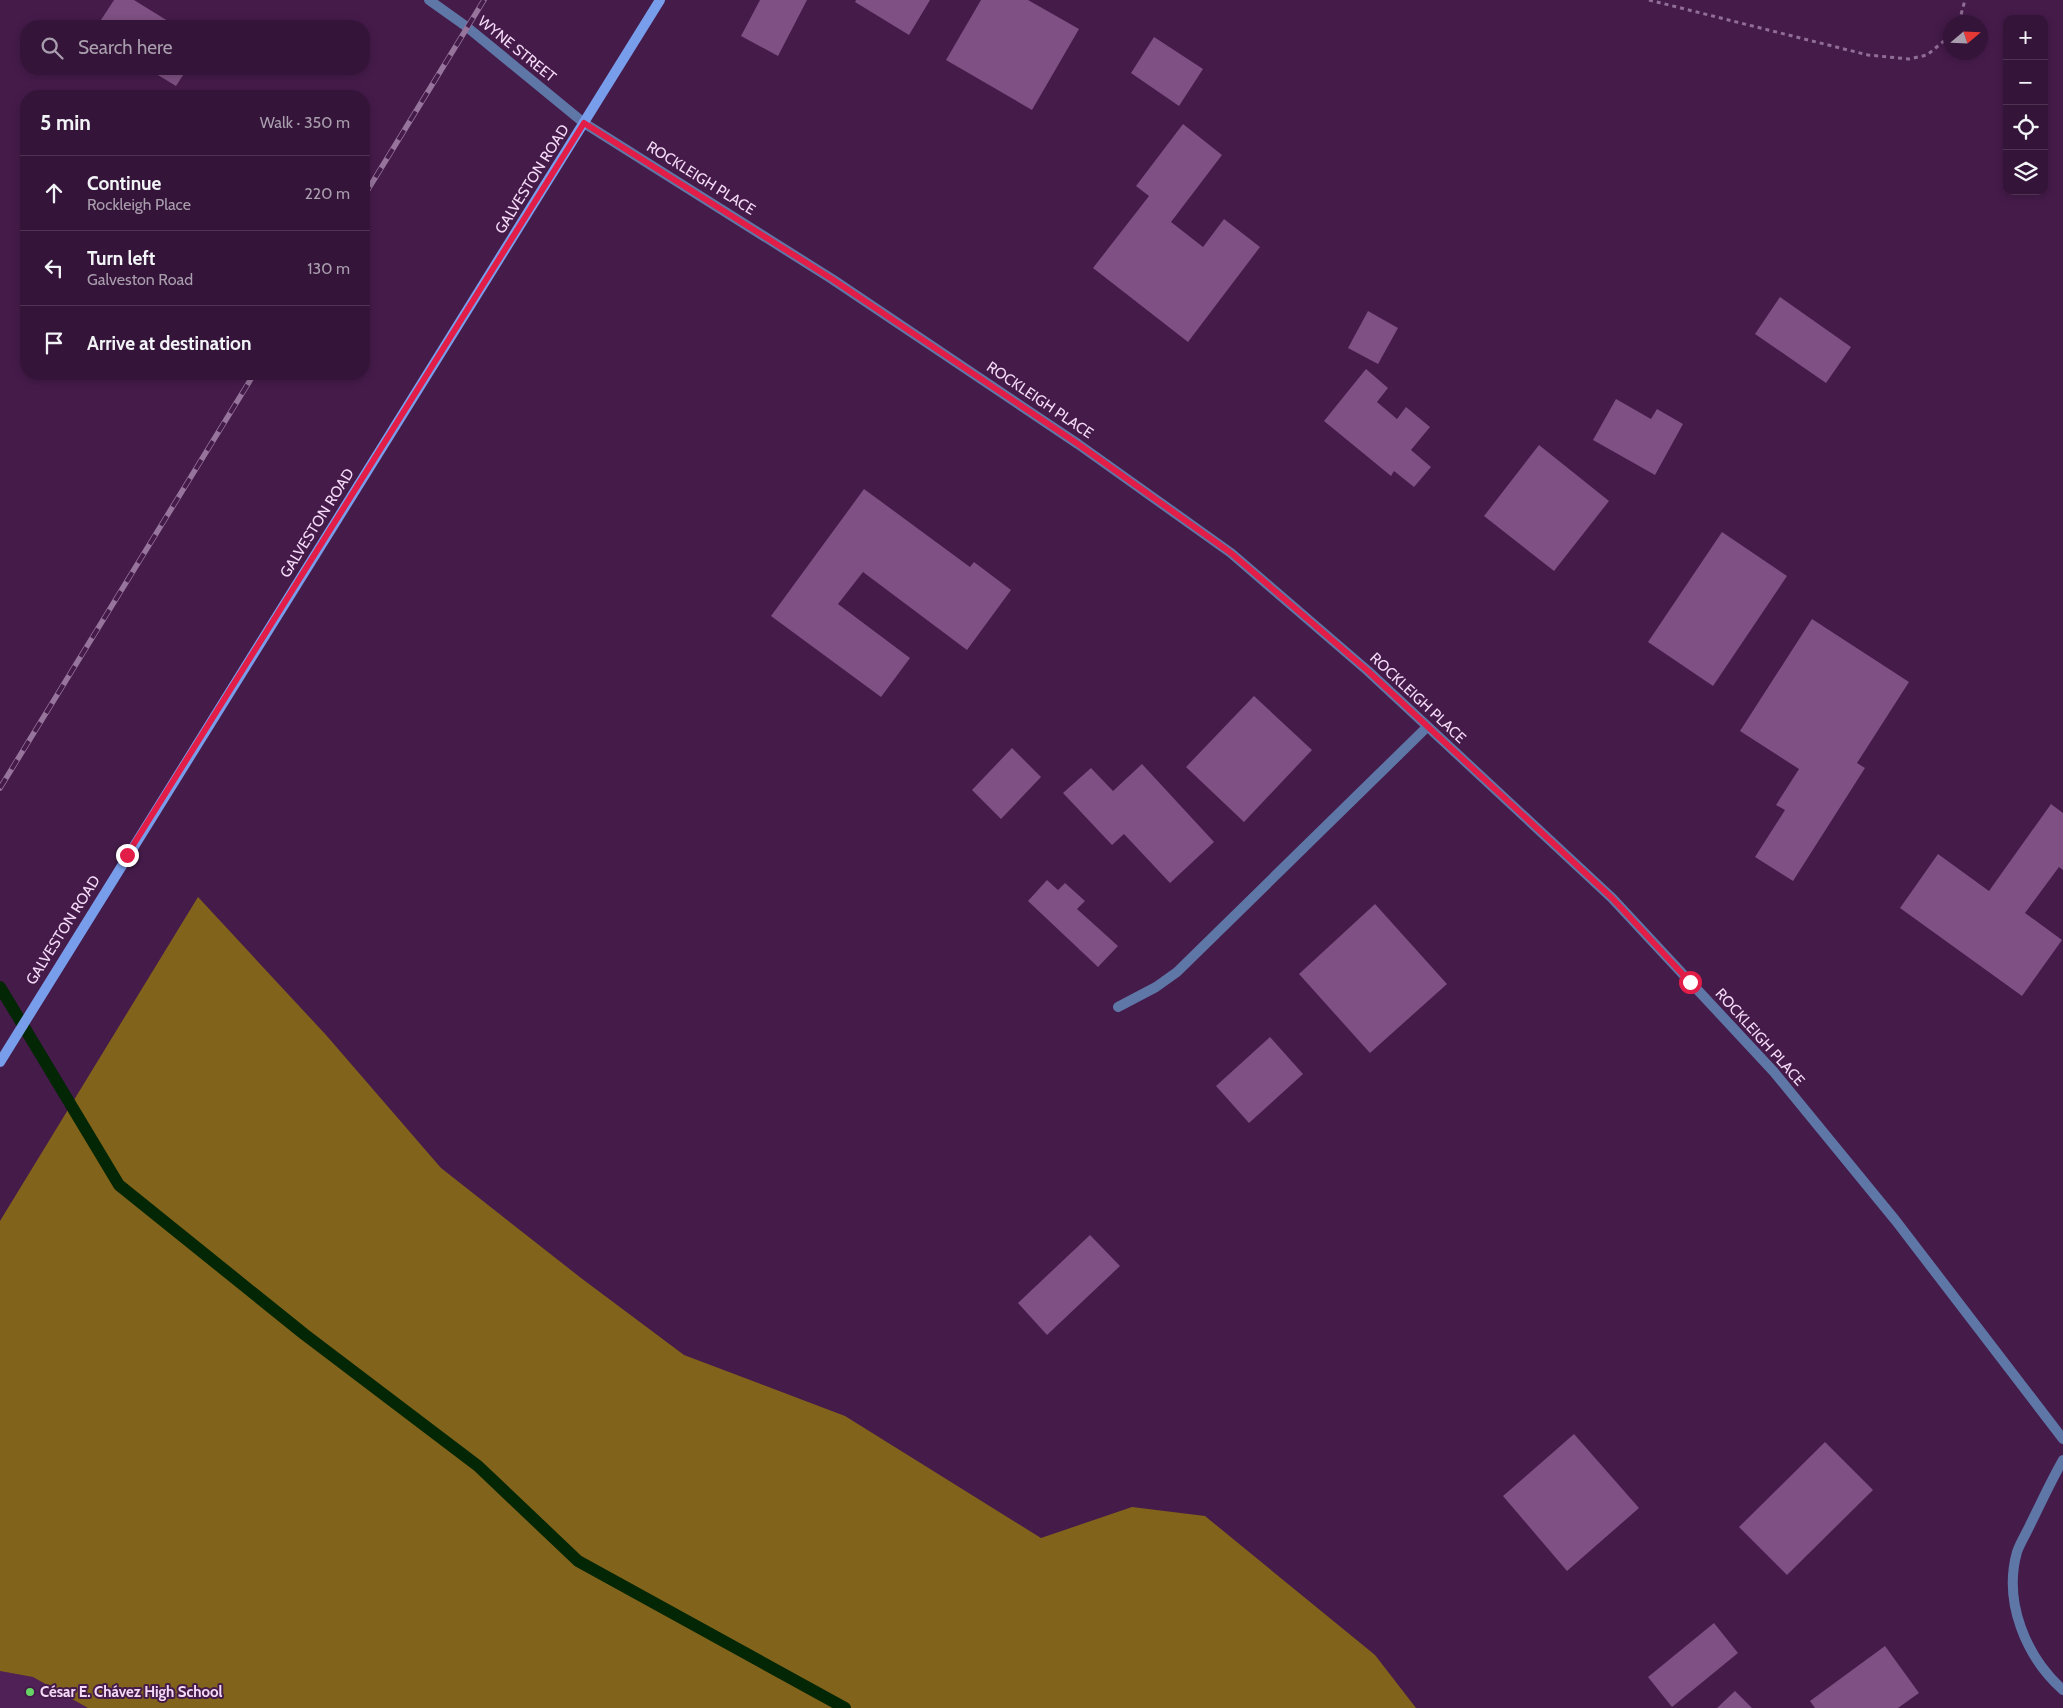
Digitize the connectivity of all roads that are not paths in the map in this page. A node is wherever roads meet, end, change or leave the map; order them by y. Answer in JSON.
{"nodes":[{"id":1,"x":429,"y":0,"type":"edge"},
{"id":2,"x":660,"y":0,"type":"edge"},
{"id":3,"x":584,"y":123,"type":"junction"},
{"id":4,"x":1427,"y":726,"type":"junction"},
{"id":5,"x":1118,"y":1007,"type":"dead end"},
{"id":6,"x":0,"y":1062,"type":"edge"},
{"id":7,"x":2063,"y":1439,"type":"edge"},
{"id":8,"x":2063,"y":1460,"type":"edge"},
{"id":9,"x":2063,"y":1690,"type":"edge"}],
"edges":[{"from":1,"to":3,"type":"street","name":"WYNE STREET"},
{"from":2,"to":3,"type":"main road","name":"GALVESTON ROAD"},
{"from":3,"to":4,"type":"street","name":"ROCKLEIGH PLACE"},
{"from":3,"to":6,"type":"main road","name":"GALVESTON ROAD"},
{"from":4,"to":5,"type":"street"},
{"from":4,"to":7,"type":"street","name":"ROCKLEIGH PLACE"},
{"from":8,"to":9,"type":"street"}]}
